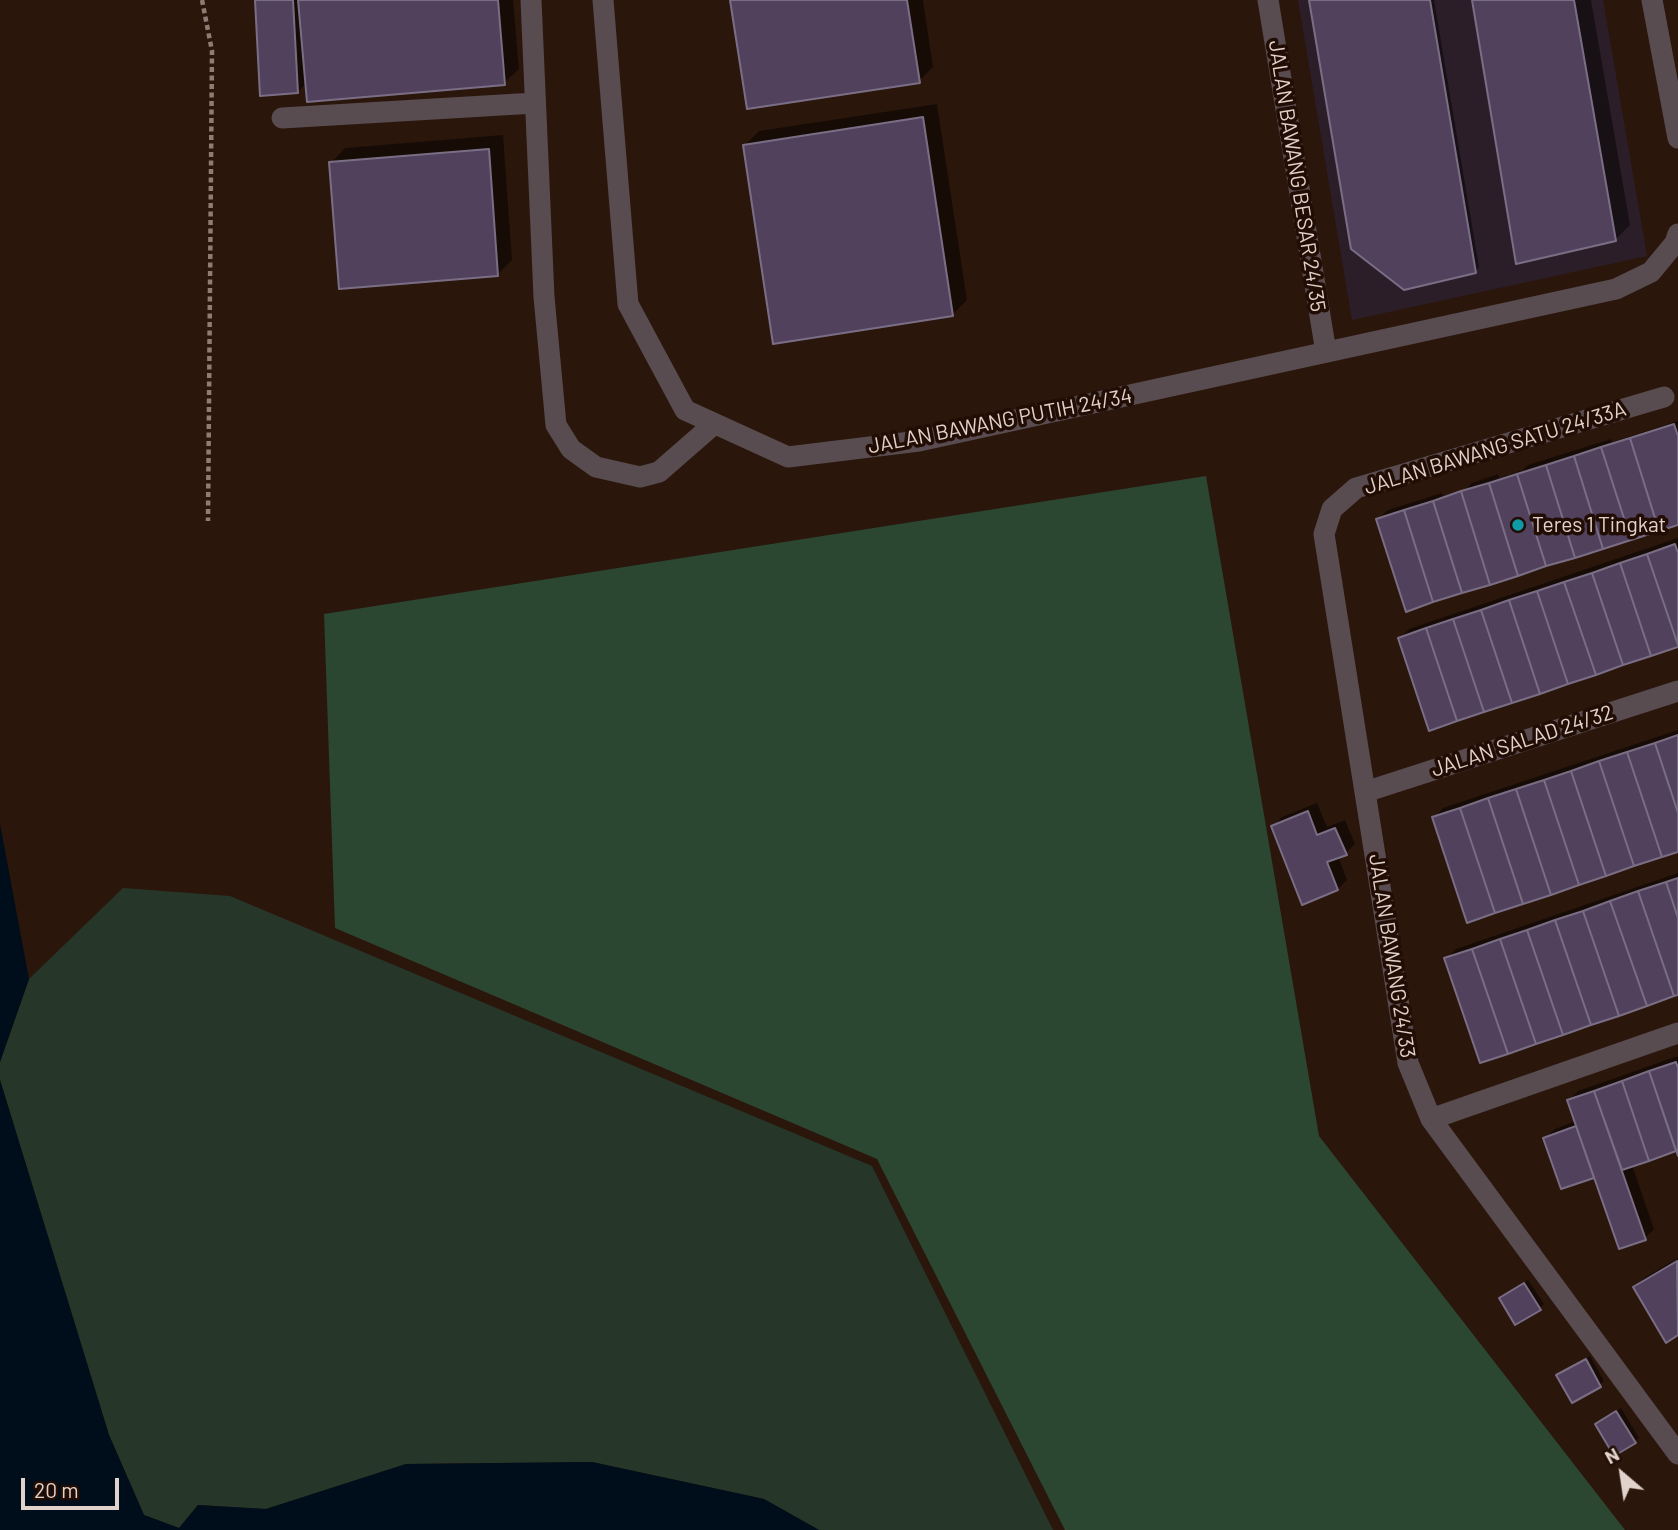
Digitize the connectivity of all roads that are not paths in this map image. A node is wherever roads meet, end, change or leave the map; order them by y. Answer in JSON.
{"nodes":[{"id":1,"x":531,"y":0,"type":"edge"},
{"id":2,"x":603,"y":0,"type":"edge"},
{"id":3,"x":1268,"y":0,"type":"edge"},
{"id":4,"x":1652,"y":0,"type":"edge"},
{"id":5,"x":535,"y":103,"type":"junction"},
{"id":6,"x":282,"y":118,"type":"dead end"},
{"id":7,"x":1678,"y":138,"type":"edge"},
{"id":8,"x":1678,"y":234,"type":"edge"},
{"id":9,"x":1326,"y":352,"type":"junction"},
{"id":10,"x":1664,"y":397,"type":"dead end"},
{"id":11,"x":714,"y":424,"type":"junction"},
{"id":12,"x":1332,"y":509,"type":"joint"},
{"id":13,"x":1678,"y":691,"type":"edge"},
{"id":14,"x":1365,"y":792,"type":"junction"},
{"id":15,"x":1678,"y":1033,"type":"edge"},
{"id":16,"x":1431,"y":1119,"type":"junction"},
{"id":17,"x":1677,"y":1451,"type":"edge"}],
"edges":[{"from":1,"to":5,"type":"street"},
{"from":2,"to":11,"type":"street","name":"JALAN BAWANG PUTIH 24/34"},
{"from":3,"to":9,"type":"street","name":"JALAN BAWANG BESAR 24/35"},
{"from":4,"to":7,"type":"street"},
{"from":5,"to":6,"type":"street"},
{"from":5,"to":11,"type":"street"},
{"from":8,"to":9,"type":"street","name":"JALAN BAWANG PUTIH 24/34"},
{"from":9,"to":11,"type":"street","name":"JALAN BAWANG PUTIH 24/34"},
{"from":10,"to":12,"type":"street","name":"JALAN BAWANG SATU 24/33A"},
{"from":12,"to":14,"type":"street","name":"JALAN BAWANG 24/33"},
{"from":13,"to":14,"type":"street","name":"JALAN SALAD 24/32"},
{"from":14,"to":16,"type":"street","name":"JALAN BAWANG 24/33"},
{"from":15,"to":16,"type":"street"},
{"from":16,"to":17,"type":"street","name":"JALAN BAWANG 24/33"}]}
